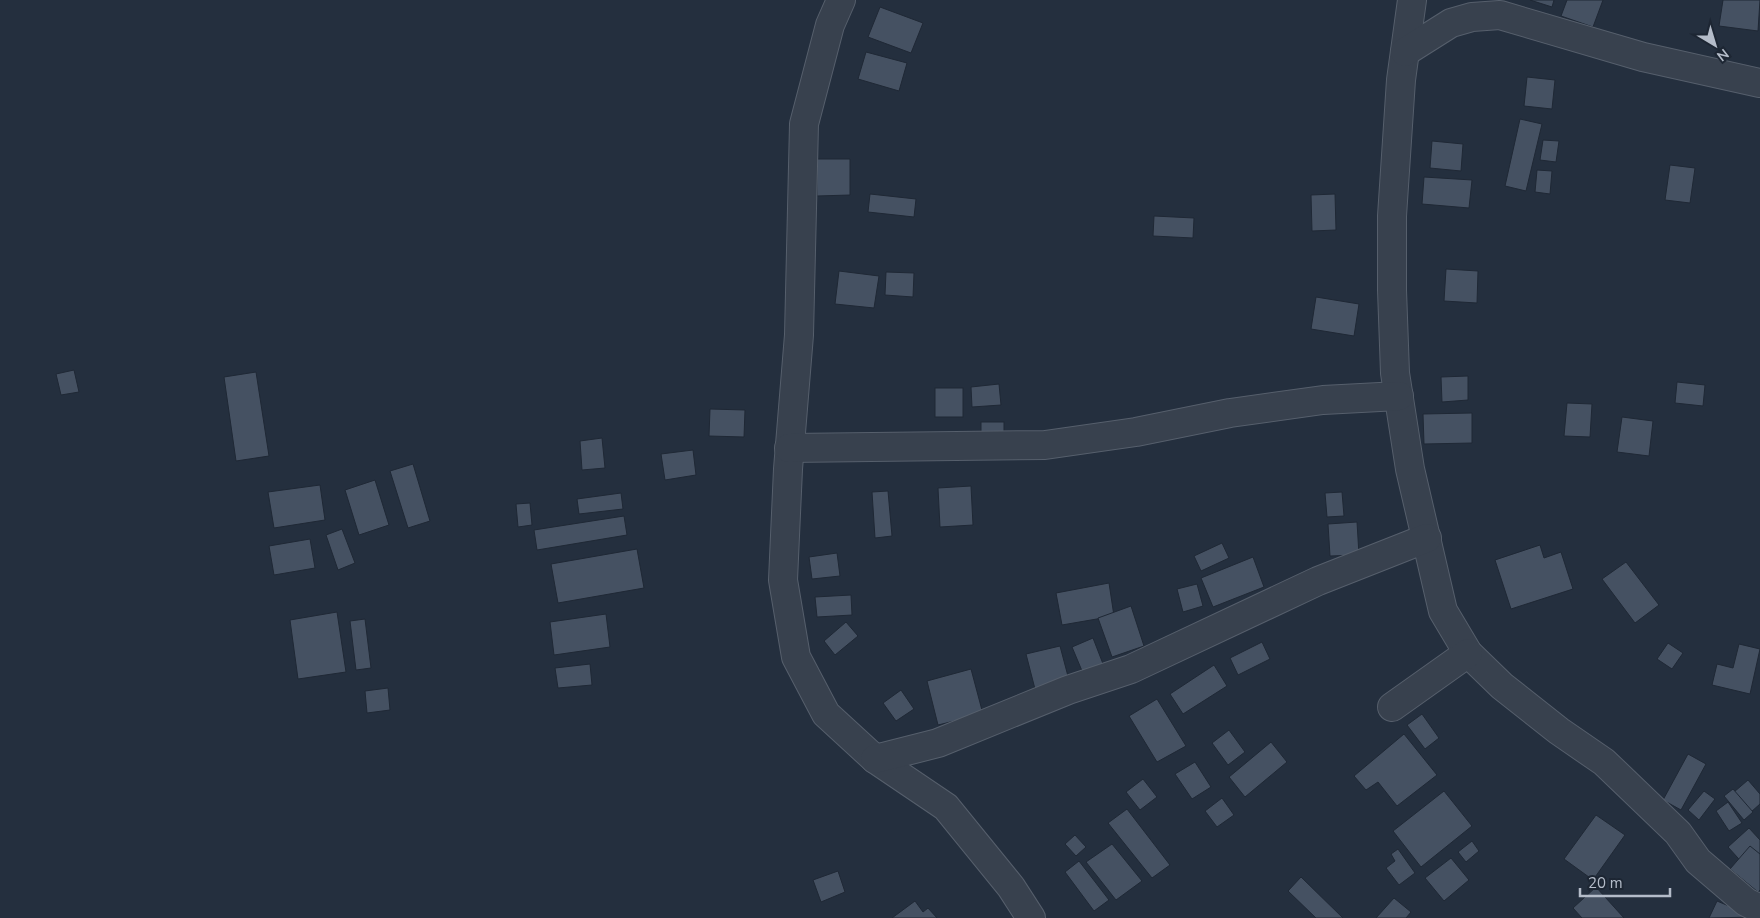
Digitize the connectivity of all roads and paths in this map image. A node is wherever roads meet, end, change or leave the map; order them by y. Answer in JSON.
{"nodes":[{"id":1,"x":841,"y":0,"type":"edge"},
{"id":2,"x":1412,"y":0,"type":"edge"},
{"id":3,"x":1405,"y":52,"type":"junction"},
{"id":4,"x":1760,"y":83,"type":"edge"},
{"id":5,"x":1399,"y":396,"type":"junction"},
{"id":6,"x":789,"y":448,"type":"junction"},
{"id":7,"x":1427,"y":538,"type":"junction"},
{"id":8,"x":1468,"y":653,"type":"junction"},
{"id":9,"x":1392,"y":707,"type":"dead end"},
{"id":10,"x":875,"y":759,"type":"junction"},
{"id":11,"x":1760,"y":909,"type":"edge"},
{"id":12,"x":1031,"y":918,"type":"edge"}],
"edges":[{"from":1,"to":6,"type":"street"},
{"from":2,"to":3,"type":"street"},
{"from":3,"to":4,"type":"street"},
{"from":3,"to":5,"type":"street"},
{"from":5,"to":6,"type":"street"},
{"from":5,"to":7,"type":"street"},
{"from":6,"to":10,"type":"street"},
{"from":7,"to":8,"type":"street"},
{"from":7,"to":10,"type":"street"},
{"from":8,"to":9,"type":"street"},
{"from":8,"to":11,"type":"street"},
{"from":10,"to":12,"type":"street"}]}
